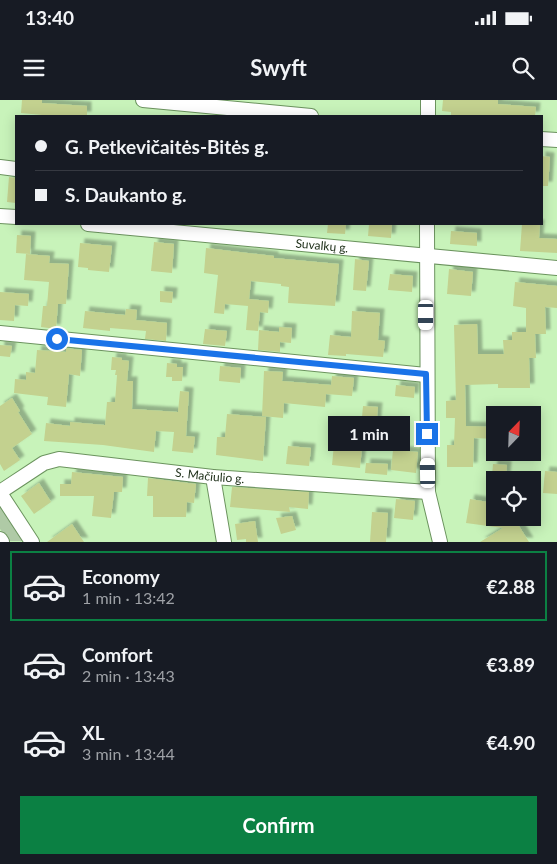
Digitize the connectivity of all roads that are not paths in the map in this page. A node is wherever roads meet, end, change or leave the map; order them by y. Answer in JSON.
{"nodes":[{"id":1,"x":143,"y":100,"type":"edge"},
{"id":2,"x":428,"y":100,"type":"edge"},
{"id":3,"x":300,"y":115,"type":"edge"},
{"id":4,"x":428,"y":115,"type":"edge"},
{"id":5,"x":543,"y":138,"type":"edge"},
{"id":6,"x":557,"y":140,"type":"edge"},
{"id":7,"x":0,"y":168,"type":"edge"},
{"id":8,"x":15,"y":169,"type":"edge"},
{"id":9,"x":0,"y":216,"type":"edge"},
{"id":10,"x":15,"y":217,"type":"edge"},
{"id":11,"x":99,"y":225,"type":"edge"},
{"id":12,"x":426,"y":225,"type":"edge"},
{"id":13,"x":426,"y":256,"type":"junction"},
{"id":14,"x":557,"y":268,"type":"edge"},
{"id":15,"x":0,"y":333,"type":"edge"},
{"id":16,"x":426,"y":374,"type":"junction"},
{"id":17,"x":213,"y":477,"type":"junction"},
{"id":18,"x":428,"y":492,"type":"junction"},
{"id":19,"x":0,"y":493,"type":"edge"},
{"id":20,"x":32,"y":542,"type":"edge"},
{"id":21,"x":224,"y":542,"type":"edge"},
{"id":22,"x":440,"y":542,"type":"edge"}],
"edges":[{"from":1,"to":3,"type":"street"},
{"from":2,"to":4,"type":"street"},
{"from":5,"to":6,"type":"street"},
{"from":7,"to":8,"type":"street"},
{"from":9,"to":10,"type":"street"},
{"from":11,"to":13,"type":"street","name":"Suvalkų g."},
{"from":12,"to":13,"type":"street"},
{"from":13,"to":14,"type":"street","name":"Suvalkų g."},
{"from":13,"to":16,"type":"street"},
{"from":15,"to":16,"type":"street"},
{"from":16,"to":18,"type":"street"},
{"from":17,"to":18,"type":"street","name":"S. Mačiulio g."},
{"from":17,"to":19,"type":"street","name":"S. Mačiulio g."},
{"from":17,"to":21,"type":"street"},
{"from":18,"to":22,"type":"street"},
{"from":19,"to":20,"type":"street"}]}
